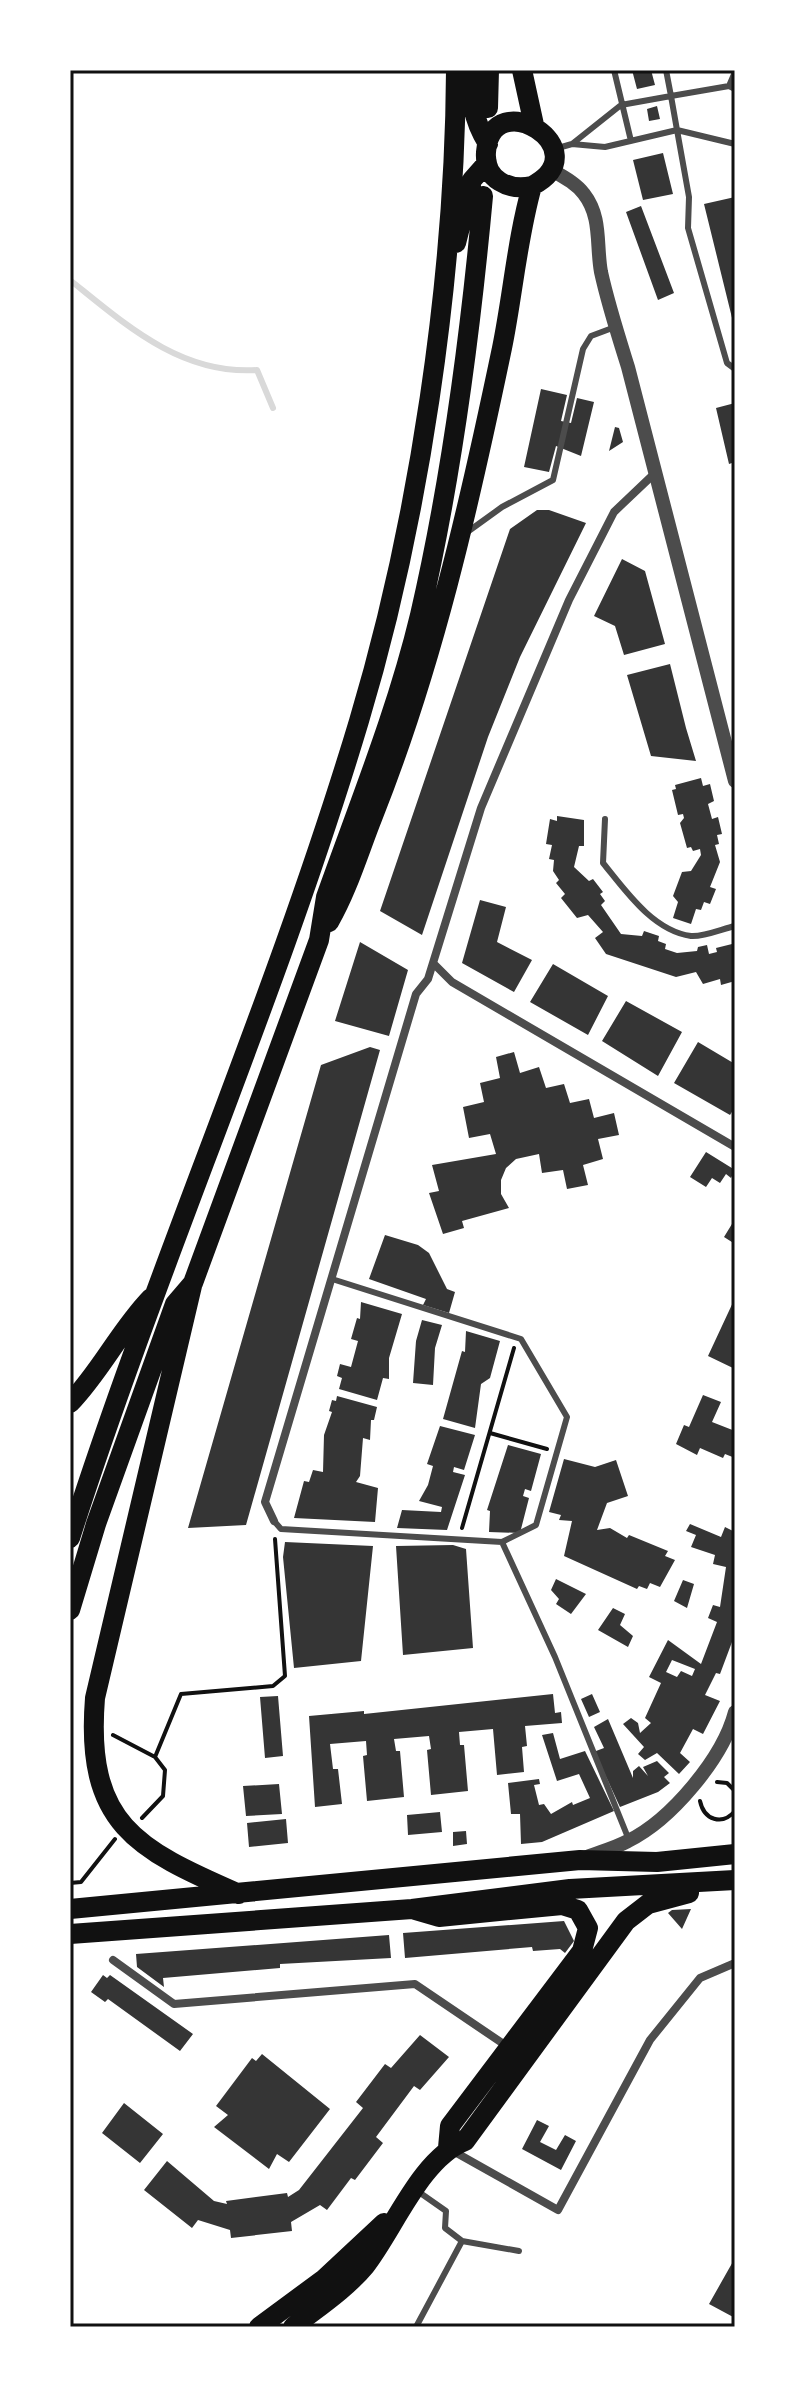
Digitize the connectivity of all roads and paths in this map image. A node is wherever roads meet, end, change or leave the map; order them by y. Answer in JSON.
{"nodes":[{"id":1,"x":456,"y":70,"type":"edge"},
{"id":2,"x":472,"y":70,"type":"edge"},
{"id":3,"x":489,"y":70,"type":"edge"},
{"id":4,"x":522,"y":70,"type":"edge"},
{"id":5,"x":614,"y":70,"type":"edge"},
{"id":6,"x":666,"y":70,"type":"edge"},
{"id":7,"x":735,"y":72,"type":"edge"},
{"id":8,"x":732,"y":87,"type":"edge"},
{"id":9,"x":671,"y":96,"type":"junction"},
{"id":10,"x":621,"y":105,"type":"junction"},
{"id":11,"x":488,"y":108,"type":"dead end"},
{"id":12,"x":534,"y":125,"type":"junction"},
{"id":13,"x":677,"y":130,"type":"junction"},
{"id":14,"x":631,"y":141,"type":"junction"},
{"id":15,"x":735,"y":144,"type":"edge"},
{"id":16,"x":487,"y":153,"type":"junction"},
{"id":17,"x":558,"y":154,"type":"junction"},
{"id":18,"x":532,"y":186,"type":"junction"},
{"id":19,"x":483,"y":196,"type":"dead end"},
{"id":20,"x":444,"y":272,"type":"junction"},
{"id":21,"x":615,"y":327,"type":"junction"},
{"id":22,"x":735,"y":369,"type":"edge"},
{"id":23,"x":655,"y":473,"type":"junction"},
{"id":24,"x":458,"y":539,"type":"junction"},
{"id":25,"x":434,"y":548,"type":"junction"},
{"id":26,"x":735,"y":781,"type":"edge"},
{"id":27,"x":605,"y":819,"type":"dead end"},
{"id":28,"x":735,"y":926,"type":"edge"},
{"id":29,"x":319,"y":940,"type":"junction"},
{"id":30,"x":433,"y":963,"type":"junction"},
{"id":31,"x":735,"y":1147,"type":"edge"},
{"id":32,"x":332,"y":1279,"type":"junction"},
{"id":33,"x":193,"y":1283,"type":"junction"},
{"id":34,"x":156,"y":1292,"type":"junction"},
{"id":35,"x":516,"y":1338,"type":"junction"},
{"id":36,"x":70,"y":1403,"type":"edge"},
{"id":37,"x":489,"y":1433,"type":"junction"},
{"id":38,"x":557,"y":1452,"type":"junction"},
{"id":39,"x":274,"y":1521,"type":"junction"},
{"id":40,"x":70,"y":1538,"type":"edge"},
{"id":41,"x":458,"y":1539,"type":"junction"},
{"id":42,"x":502,"y":1542,"type":"junction"},
{"id":43,"x":70,"y":1610,"type":"edge"},
{"id":44,"x":735,"y":1712,"type":"edge"},
{"id":45,"x":108,"y":1728,"type":"dead end"},
{"id":46,"x":155,"y":1757,"type":"junction"},
{"id":47,"x":703,"y":1786,"type":"junction"},
{"id":48,"x":735,"y":1791,"type":"edge"},
{"id":49,"x":735,"y":1811,"type":"edge"},
{"id":50,"x":141,"y":1817,"type":"dead end"},
{"id":51,"x":117,"y":1838,"type":"dead end"},
{"id":52,"x":630,"y":1841,"type":"junction"},
{"id":53,"x":735,"y":1854,"type":"edge"},
{"id":54,"x":580,"y":1860,"type":"junction"},
{"id":55,"x":735,"y":1880,"type":"edge"},
{"id":56,"x":704,"y":1882,"type":"junction"},
{"id":57,"x":70,"y":1883,"type":"edge"},
{"id":58,"x":239,"y":1894,"type":"junction"},
{"id":59,"x":73,"y":1909,"type":"edge"},
{"id":60,"x":412,"y":1909,"type":"junction"},
{"id":61,"x":72,"y":1934,"type":"edge"},
{"id":62,"x":113,"y":1960,"type":"dead end"},
{"id":63,"x":735,"y":1963,"type":"edge"},
{"id":64,"x":535,"y":2046,"type":"junction"},
{"id":65,"x":509,"y":2047,"type":"junction"},
{"id":66,"x":487,"y":2111,"type":"junction"},
{"id":67,"x":448,"y":2148,"type":"junction"},
{"id":68,"x":410,"y":2197,"type":"junction"},
{"id":69,"x":462,"y":2241,"type":"junction"},
{"id":70,"x":519,"y":2251,"type":"dead end"},
{"id":71,"x":259,"y":2327,"type":"edge"},
{"id":72,"x":293,"y":2327,"type":"edge"},
{"id":73,"x":416,"y":2327,"type":"edge"}],
"edges":[{"from":1,"to":20,"type":"main road"},
{"from":2,"to":16,"type":"main road"},
{"from":3,"to":11,"type":"main road"},
{"from":4,"to":12,"type":"main road"},
{"from":5,"to":10,"type":"lane"},
{"from":6,"to":9,"type":"lane"},
{"from":7,"to":8,"type":"lane"},
{"from":8,"to":9,"type":"lane"},
{"from":9,"to":10,"type":"lane"},
{"from":9,"to":13,"type":"lane"},
{"from":10,"to":14,"type":"lane"},
{"from":10,"to":17,"type":"lane"},
{"from":12,"to":16,"type":"main road"},
{"from":12,"to":17,"type":"main road"},
{"from":13,"to":14,"type":"lane"},
{"from":13,"to":15,"type":"lane"},
{"from":13,"to":22,"type":"lane"},
{"from":14,"to":17,"type":"lane"},
{"from":16,"to":18,"type":"main road"},
{"from":16,"to":20,"type":"main road"},
{"from":17,"to":18,"type":"main road"},
{"from":17,"to":21,"type":"street"},
{"from":18,"to":24,"type":"main road"},
{"from":19,"to":25,"type":"main road"},
{"from":20,"to":34,"type":"main road"},
{"from":21,"to":23,"type":"street"},
{"from":21,"to":24,"type":"lane"},
{"from":23,"to":26,"type":"street"},
{"from":23,"to":30,"type":"street"},
{"from":24,"to":25,"type":"lane"},
{"from":24,"to":29,"type":"main road"},
{"from":25,"to":29,"type":"main road"},
{"from":27,"to":28,"type":"lane"},
{"from":29,"to":33,"type":"main road"},
{"from":30,"to":31,"type":"street"},
{"from":30,"to":32,"type":"street"},
{"from":32,"to":35,"type":"lane"},
{"from":32,"to":39,"type":"street"},
{"from":33,"to":43,"type":"main road"},
{"from":33,"to":58,"type":"main road"},
{"from":34,"to":36,"type":"main road"},
{"from":34,"to":40,"type":"main road"},
{"from":35,"to":37,"type":"path"},
{"from":35,"to":38,"type":"lane"},
{"from":37,"to":38,"type":"path"},
{"from":37,"to":41,"type":"path"},
{"from":38,"to":42,"type":"lane"},
{"from":39,"to":41,"type":"lane"},
{"from":39,"to":46,"type":"path"},
{"from":41,"to":42,"type":"lane"},
{"from":42,"to":52,"type":"lane"},
{"from":44,"to":47,"type":"street"},
{"from":45,"to":46,"type":"path"},
{"from":46,"to":50,"type":"path"},
{"from":47,"to":48,"type":"path"},
{"from":47,"to":49,"type":"path"},
{"from":47,"to":52,"type":"street"},
{"from":51,"to":57,"type":"path"},
{"from":52,"to":54,"type":"street"},
{"from":53,"to":54,"type":"main road"},
{"from":54,"to":58,"type":"main road"},
{"from":55,"to":56,"type":"main road"},
{"from":56,"to":60,"type":"main road"},
{"from":56,"to":64,"type":"main road"},
{"from":58,"to":59,"type":"main road"},
{"from":60,"to":61,"type":"main road"},
{"from":60,"to":65,"type":"main road"},
{"from":62,"to":65,"type":"street"},
{"from":63,"to":67,"type":"street"},
{"from":64,"to":65,"type":"lane"},
{"from":64,"to":66,"type":"main road"},
{"from":65,"to":66,"type":"lane"},
{"from":65,"to":67,"type":"main road"},
{"from":66,"to":67,"type":"main road"},
{"from":67,"to":68,"type":"main road"},
{"from":68,"to":69,"type":"lane"},
{"from":68,"to":71,"type":"main road"},
{"from":68,"to":72,"type":"main road"},
{"from":69,"to":70,"type":"lane"},
{"from":69,"to":73,"type":"lane"}]}
